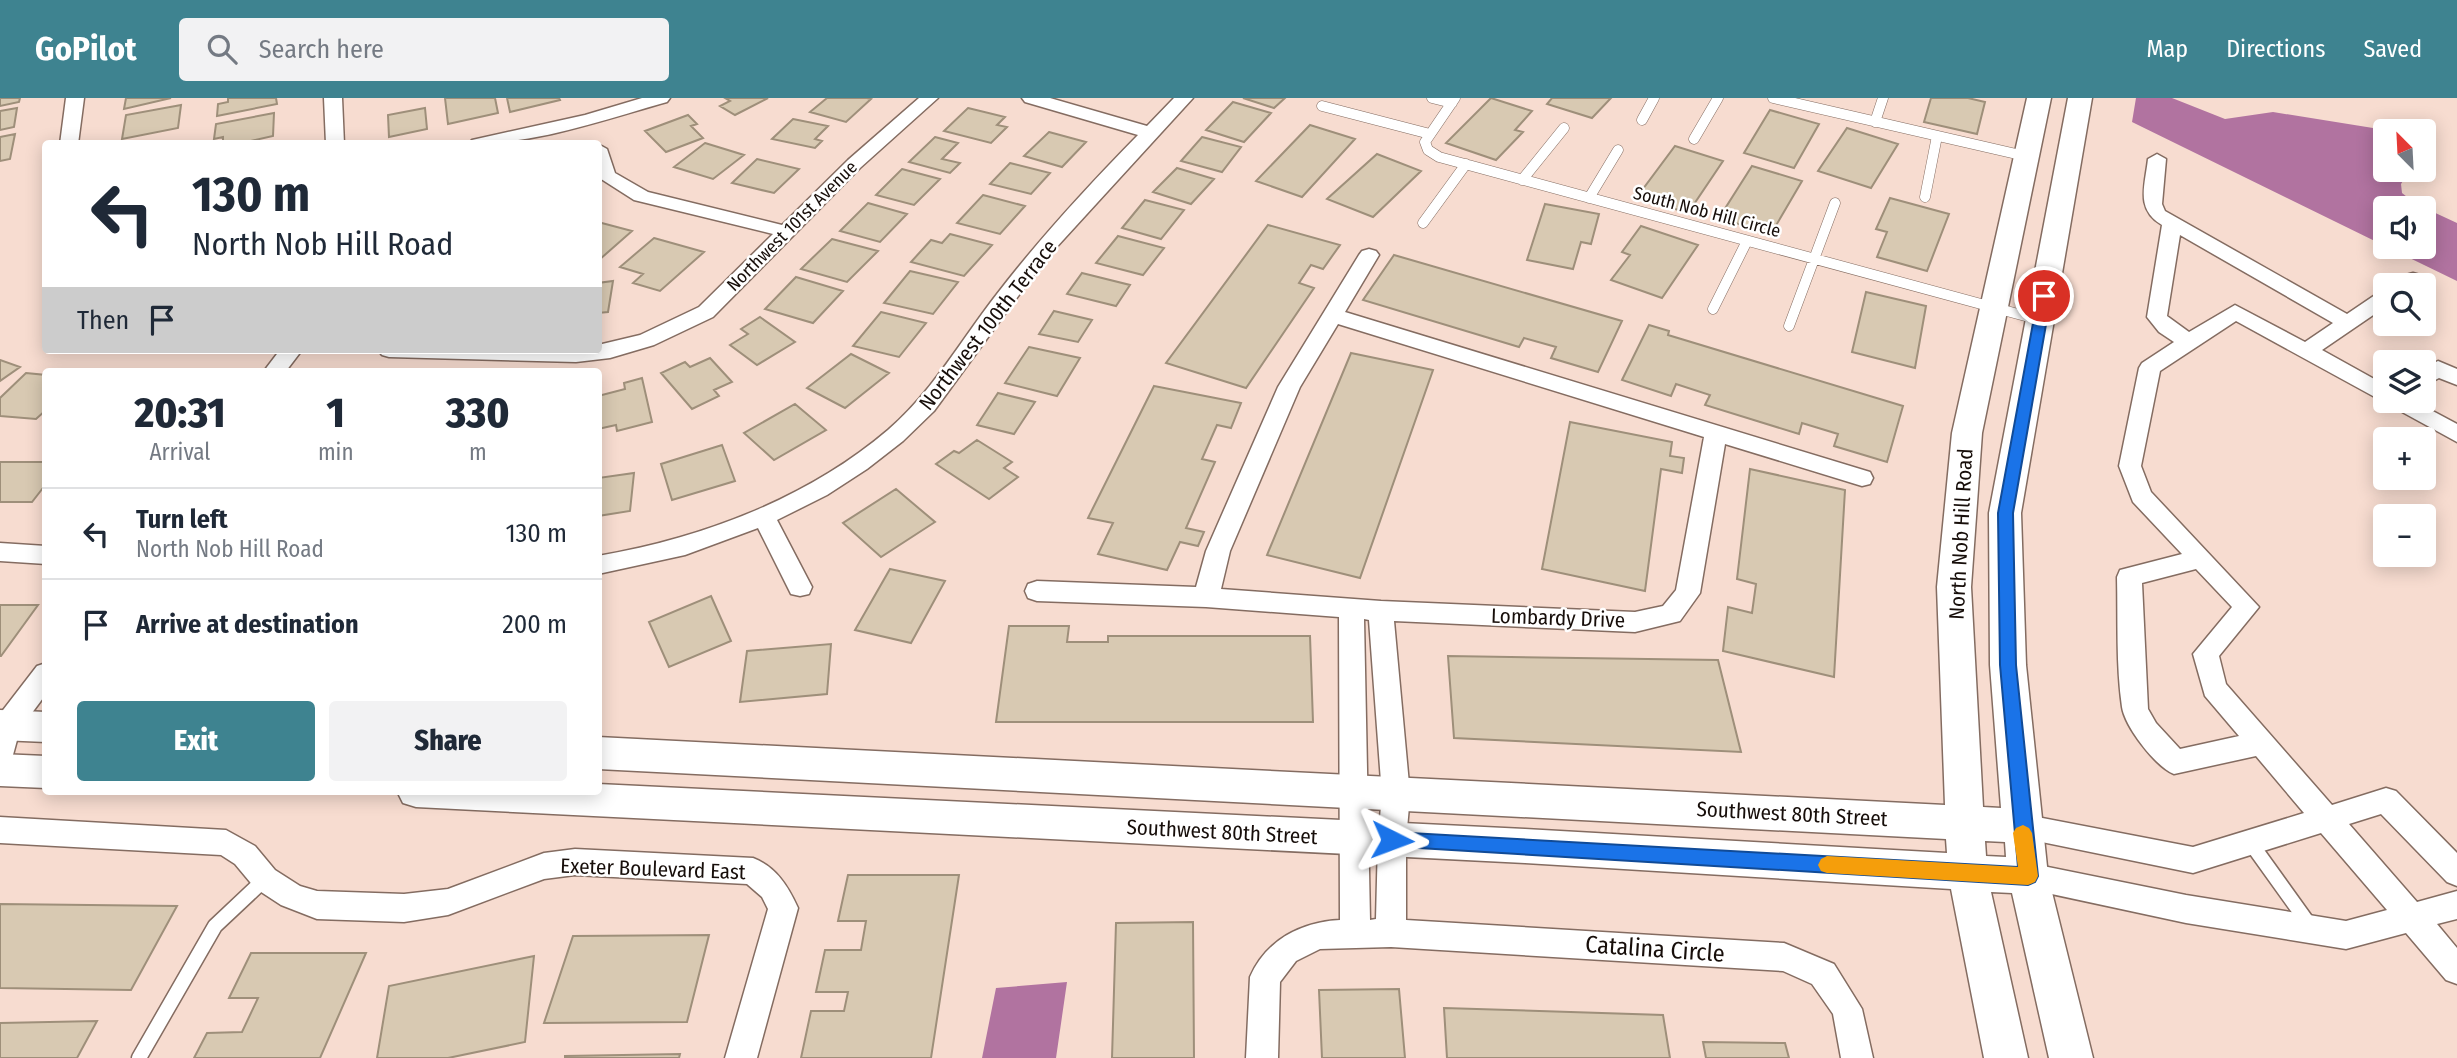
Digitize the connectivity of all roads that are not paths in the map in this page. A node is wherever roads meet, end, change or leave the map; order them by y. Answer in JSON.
{"nodes":[{"id":1,"x":75,"y":98,"type":"edge"},
{"id":2,"x":332,"y":98,"type":"edge"},
{"id":3,"x":661,"y":98,"type":"edge"},
{"id":4,"x":929,"y":98,"type":"edge"},
{"id":5,"x":1031,"y":98,"type":"edge"},
{"id":6,"x":1184,"y":98,"type":"edge"},
{"id":7,"x":1432,"y":98,"type":"edge"},
{"id":8,"x":1654,"y":98,"type":"edge"},
{"id":9,"x":1718,"y":98,"type":"edge"},
{"id":10,"x":1773,"y":98,"type":"edge"},
{"id":11,"x":1883,"y":98,"type":"edge"},
{"id":12,"x":2039,"y":98,"type":"edge"},
{"id":13,"x":2080,"y":98,"type":"edge"},
{"id":14,"x":1453,"y":100,"type":"edge"},
{"id":15,"x":1802,"y":101,"type":"edge"},
{"id":16,"x":1322,"y":106,"type":"dead end"},
{"id":17,"x":589,"y":120,"type":"junction"},
{"id":18,"x":1642,"y":120,"type":"dead end"},
{"id":19,"x":1875,"y":122,"type":"junction"},
{"id":20,"x":1564,"y":128,"type":"dead end"},
{"id":21,"x":1151,"y":133,"type":"junction"},
{"id":22,"x":1430,"y":134,"type":"junction"},
{"id":23,"x":1937,"y":136,"type":"junction"},
{"id":24,"x":1694,"y":139,"type":"dead end"},
{"id":25,"x":70,"y":140,"type":"edge"},
{"id":26,"x":335,"y":140,"type":"edge"},
{"id":27,"x":496,"y":140,"type":"edge"},
{"id":28,"x":596,"y":140,"type":"edge"},
{"id":29,"x":1618,"y":150,"type":"dead end"},
{"id":30,"x":2025,"y":156,"type":"junction"},
{"id":31,"x":2157,"y":159,"type":"dead end"},
{"id":32,"x":602,"y":161,"type":"edge"},
{"id":33,"x":1466,"y":164,"type":"junction"},
{"id":34,"x":1522,"y":180,"type":"junction"},
{"id":35,"x":1925,"y":197,"type":"dead end"},
{"id":36,"x":1589,"y":198,"type":"junction"},
{"id":37,"x":1835,"y":202,"type":"dead end"},
{"id":38,"x":1423,"y":223,"type":"dead end"},
{"id":39,"x":2172,"y":225,"type":"junction"},
{"id":40,"x":784,"y":231,"type":"junction"},
{"id":41,"x":1747,"y":241,"type":"junction"},
{"id":42,"x":1369,"y":255,"type":"dead end"},
{"id":43,"x":1813,"y":259,"type":"junction"},
{"id":44,"x":2373,"y":306,"type":"edge"},
{"id":45,"x":1713,"y":309,"type":"dead end"},
{"id":46,"x":1995,"y":309,"type":"junction"},
{"id":47,"x":1332,"y":315,"type":"junction"},
{"id":48,"x":2040,"y":320,"type":"junction"},
{"id":49,"x":2348,"y":323,"type":"junction"},
{"id":50,"x":1789,"y":326,"type":"dead end"},
{"id":51,"x":2189,"y":342,"type":"junction"},
{"id":52,"x":2306,"y":351,"type":"junction"},
{"id":53,"x":602,"y":352,"type":"edge"},
{"id":54,"x":288,"y":354,"type":"edge"},
{"id":55,"x":539,"y":354,"type":"edge"},
{"id":56,"x":584,"y":354,"type":"edge"},
{"id":57,"x":277,"y":368,"type":"edge"},
{"id":58,"x":2436,"y":370,"type":"edge"},
{"id":59,"x":2457,"y":378,"type":"edge"},
{"id":60,"x":2373,"y":387,"type":"edge"},
{"id":61,"x":2419,"y":413,"type":"edge"},
{"id":62,"x":1716,"y":432,"type":"junction"},
{"id":63,"x":2457,"y":434,"type":"edge"},
{"id":64,"x":1862,"y":478,"type":"dead end"},
{"id":65,"x":764,"y":518,"type":"junction"},
{"id":66,"x":0,"y":552,"type":"edge"},
{"id":67,"x":42,"y":555,"type":"edge"},
{"id":68,"x":2201,"y":558,"type":"junction"},
{"id":69,"x":602,"y":564,"type":"edge"},
{"id":70,"x":800,"y":587,"type":"dead end"},
{"id":71,"x":1037,"y":592,"type":"dead end"},
{"id":72,"x":1206,"y":597,"type":"junction"},
{"id":73,"x":1350,"y":609,"type":"junction"},
{"id":74,"x":1381,"y":611,"type":"junction"},
{"id":75,"x":42,"y":679,"type":"edge"},
{"id":76,"x":1352,"y":679,"type":"junction"},
{"id":77,"x":1386,"y":681,"type":"junction"},
{"id":78,"x":42,"y":728,"type":"edge"},
{"id":79,"x":2,"y":736,"type":"edge"},
{"id":80,"x":2262,"y":743,"type":"junction"},
{"id":81,"x":602,"y":753,"type":"edge"},
{"id":82,"x":0,"y":770,"type":"edge"},
{"id":83,"x":42,"y":772,"type":"edge"},
{"id":84,"x":1353,"y":794,"type":"junction"},
{"id":85,"x":494,"y":795,"type":"edge"},
{"id":86,"x":1396,"y":795,"type":"junction"},
{"id":87,"x":2326,"y":818,"type":"junction"},
{"id":88,"x":1963,"y":822,"type":"junction"},
{"id":89,"x":2022,"y":826,"type":"junction"},
{"id":90,"x":0,"y":830,"type":"edge"},
{"id":91,"x":1354,"y":839,"type":"junction"},
{"id":92,"x":1392,"y":840,"type":"junction"},
{"id":93,"x":2250,"y":842,"type":"junction"},
{"id":94,"x":1966,"y":873,"type":"junction"},
{"id":95,"x":2457,"y":873,"type":"edge"},
{"id":96,"x":2028,"y":876,"type":"junction"},
{"id":97,"x":265,"y":879,"type":"junction"},
{"id":98,"x":2457,"y":905,"type":"edge"},
{"id":99,"x":2413,"y":918,"type":"junction"},
{"id":100,"x":2313,"y":930,"type":"junction"},
{"id":101,"x":1391,"y":933,"type":"junction"},
{"id":102,"x":1354,"y":934,"type":"junction"},
{"id":103,"x":2457,"y":970,"type":"edge"},
{"id":104,"x":139,"y":1058,"type":"edge"},
{"id":105,"x":741,"y":1058,"type":"edge"},
{"id":106,"x":1262,"y":1058,"type":"edge"},
{"id":107,"x":1857,"y":1058,"type":"edge"},
{"id":108,"x":2007,"y":1058,"type":"edge"},
{"id":109,"x":2071,"y":1058,"type":"edge"}],
"edges":[{"from":1,"to":25,"type":"street"},
{"from":2,"to":26,"type":"street"},
{"from":3,"to":17,"type":"street"},
{"from":4,"to":40,"type":"street","name":"Northwest 101st Avenue"},
{"from":5,"to":21,"type":"street"},
{"from":6,"to":21,"type":"street","name":"Northwest 100th Terrace"},
{"from":7,"to":14,"type":"lane"},
{"from":8,"to":18,"type":"lane"},
{"from":9,"to":24,"type":"lane"},
{"from":10,"to":15,"type":"lane"},
{"from":11,"to":19,"type":"lane"},
{"from":12,"to":30,"type":"main road","name":"North Nob Hill Road"},
{"from":13,"to":48,"type":"main road","name":"North Nob Hill Road"},
{"from":14,"to":22,"type":"lane"},
{"from":15,"to":19,"type":"lane"},
{"from":16,"to":22,"type":"lane"},
{"from":17,"to":27,"type":"street"},
{"from":17,"to":28,"type":"street"},
{"from":19,"to":23,"type":"lane"},
{"from":20,"to":34,"type":"lane"},
{"from":21,"to":65,"type":"street","name":"Northwest 100th Terrace"},
{"from":22,"to":33,"type":"lane","name":"South Nob Hill Circle"},
{"from":23,"to":30,"type":"lane"},
{"from":23,"to":35,"type":"lane"},
{"from":29,"to":36,"type":"lane"},
{"from":30,"to":46,"type":"main road","name":"North Nob Hill Road"},
{"from":31,"to":39,"type":"street"},
{"from":32,"to":40,"type":"street"},
{"from":33,"to":34,"type":"lane","name":"South Nob Hill Circle"},
{"from":33,"to":38,"type":"lane"},
{"from":34,"to":36,"type":"lane","name":"South Nob Hill Circle"},
{"from":36,"to":41,"type":"lane","name":"South Nob Hill Circle"},
{"from":37,"to":43,"type":"lane"},
{"from":39,"to":49,"type":"street"},
{"from":39,"to":51,"type":"street"},
{"from":40,"to":53,"type":"street","name":"Northwest 101st Avenue"},
{"from":41,"to":43,"type":"lane","name":"South Nob Hill Circle"},
{"from":41,"to":45,"type":"lane"},
{"from":42,"to":47,"type":"street"},
{"from":43,"to":46,"type":"lane","name":"South Nob Hill Circle"},
{"from":43,"to":50,"type":"lane"},
{"from":44,"to":49,"type":"street"},
{"from":46,"to":48,"type":"lane","name":"South Nob Hill Circle"},
{"from":46,"to":88,"type":"main road","name":"North Nob Hill Road"},
{"from":47,"to":62,"type":"street"},
{"from":47,"to":72,"type":"street"},
{"from":48,"to":89,"type":"main road","name":"North Nob Hill Road"},
{"from":49,"to":52,"type":"street"},
{"from":51,"to":52,"type":"street"},
{"from":51,"to":68,"type":"street"},
{"from":52,"to":60,"type":"street"},
{"from":54,"to":57,"type":"street"},
{"from":55,"to":56,"type":"street","name":"Northwest 101st Avenue"},
{"from":58,"to":59,"type":"street"},
{"from":61,"to":63,"type":"street"},
{"from":62,"to":64,"type":"street"},
{"from":62,"to":74,"type":"street","name":"Lombardy Drive"},
{"from":65,"to":69,"type":"street","name":"Northwest 100th Terrace"},
{"from":65,"to":70,"type":"street"},
{"from":66,"to":67,"type":"street"},
{"from":68,"to":80,"type":"street"},
{"from":68,"to":80,"type":"street"},
{"from":71,"to":72,"type":"street","name":"Lombardy Drive"},
{"from":72,"to":73,"type":"street","name":"Lombardy Drive"},
{"from":73,"to":74,"type":"street","name":"Lombardy Drive"},
{"from":73,"to":76,"type":"street"},
{"from":74,"to":77,"type":"street"},
{"from":75,"to":79,"type":"street"},
{"from":76,"to":77,"type":"street"},
{"from":76,"to":84,"type":"street"},
{"from":77,"to":86,"type":"street"},
{"from":78,"to":79,"type":"main road"},
{"from":80,"to":87,"type":"street"},
{"from":81,"to":84,"type":"main road","name":"Southwest 80th Street"},
{"from":82,"to":83,"type":"main road"},
{"from":84,"to":86,"type":"main road","name":"Southwest 80th Street"},
{"from":84,"to":91,"type":"street"},
{"from":85,"to":91,"type":"main road","name":"Southwest 80th Street"},
{"from":86,"to":88,"type":"main road","name":"Southwest 80th Street"},
{"from":86,"to":92,"type":"street"},
{"from":87,"to":93,"type":"street"},
{"from":87,"to":95,"type":"street"},
{"from":87,"to":99,"type":"street"},
{"from":88,"to":89,"type":"main road","name":"Southwest 80th Street"},
{"from":88,"to":94,"type":"main road","name":"North Nob Hill Road"},
{"from":89,"to":93,"type":"street"},
{"from":89,"to":96,"type":"main road","name":"North Nob Hill Road"},
{"from":90,"to":97,"type":"street","name":"Exeter Boulevard East"},
{"from":91,"to":92,"type":"main road","name":"Southwest 80th Street"},
{"from":91,"to":102,"type":"street"},
{"from":92,"to":94,"type":"main road","name":"Southwest 80th Street"},
{"from":92,"to":101,"type":"street"},
{"from":93,"to":100,"type":"lane"},
{"from":94,"to":96,"type":"main road","name":"Southwest 80th Street"},
{"from":94,"to":108,"type":"main road","name":"North Nob Hill Road"},
{"from":96,"to":100,"type":"street"},
{"from":96,"to":109,"type":"main road","name":"North Nob Hill Road"},
{"from":97,"to":104,"type":"lane"},
{"from":97,"to":105,"type":"street","name":"Exeter Boulevard East"},
{"from":98,"to":99,"type":"street"},
{"from":99,"to":100,"type":"street"},
{"from":99,"to":103,"type":"street"},
{"from":101,"to":102,"type":"street","name":"Catalina Circle"},
{"from":101,"to":107,"type":"street","name":"Catalina Circle"},
{"from":102,"to":106,"type":"street","name":"Catalina Circle"}]}
